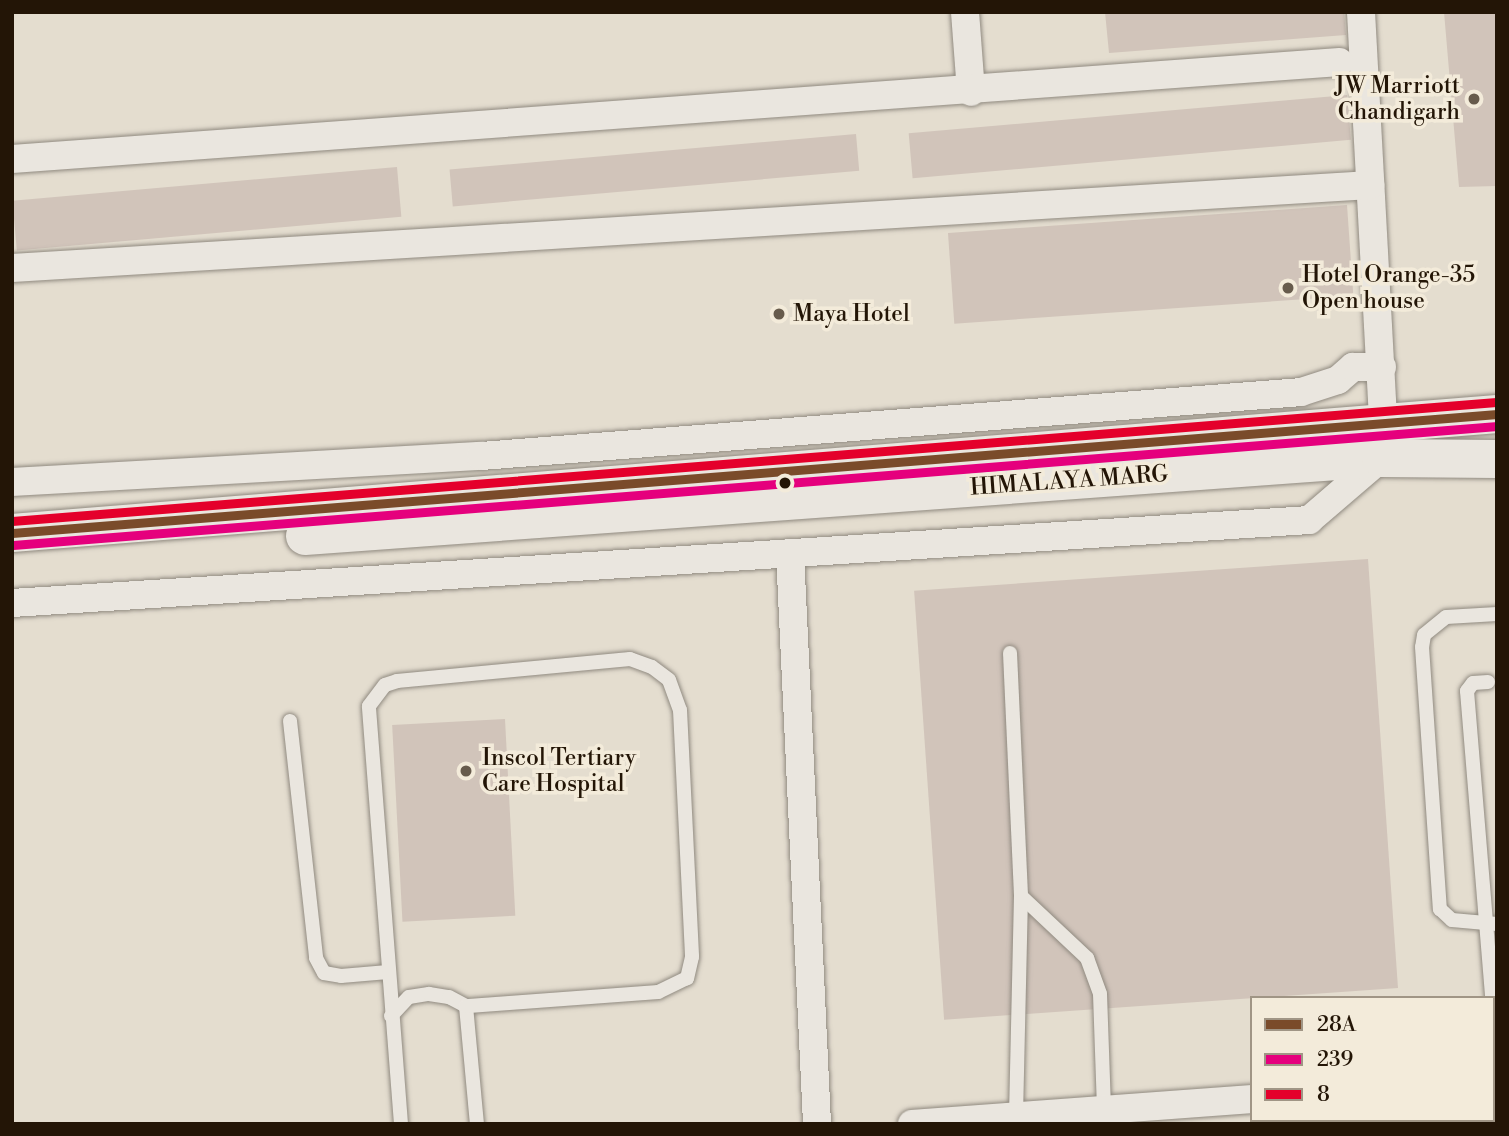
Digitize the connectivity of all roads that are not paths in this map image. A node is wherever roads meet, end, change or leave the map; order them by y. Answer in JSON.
{"nodes":[{"id":1,"x":965,"y":12,"type":"edge"},
{"id":2,"x":1360,"y":12,"type":"edge"},
{"id":3,"x":1339,"y":62,"type":"dead end"},
{"id":4,"x":971,"y":92,"type":"junction"},
{"id":5,"x":12,"y":159,"type":"edge"},
{"id":6,"x":1370,"y":185,"type":"junction"},
{"id":7,"x":12,"y":268,"type":"edge"},
{"id":8,"x":1382,"y":367,"type":"junction"},
{"id":9,"x":1497,"y":414,"type":"edge"},
{"id":10,"x":1382,"y":440,"type":"junction"},
{"id":11,"x":1497,"y":459,"type":"edge"},
{"id":12,"x":12,"y":482,"type":"edge"},
{"id":13,"x":12,"y":533,"type":"edge"},
{"id":14,"x":790,"y":553,"type":"junction"},
{"id":15,"x":12,"y":557,"type":"edge"},
{"id":16,"x":12,"y":603,"type":"edge"},
{"id":17,"x":1497,"y":614,"type":"edge"},
{"id":18,"x":1010,"y":653,"type":"dead end"},
{"id":19,"x":1488,"y":682,"type":"dead end"},
{"id":20,"x":290,"y":721,"type":"dead end"},
{"id":21,"x":1021,"y":897,"type":"junction"},
{"id":22,"x":1491,"y":924,"type":"edge"},
{"id":23,"x":388,"y":972,"type":"junction"},
{"id":24,"x":1492,"y":996,"type":"edge"},
{"id":25,"x":466,"y":1006,"type":"junction"},
{"id":26,"x":391,"y":1016,"type":"junction"},
{"id":27,"x":1495,"y":1030,"type":"edge"},
{"id":28,"x":1497,"y":1052,"type":"edge"},
{"id":29,"x":1250,"y":1099,"type":"edge"},
{"id":30,"x":1104,"y":1110,"type":"junction"},
{"id":31,"x":1182,"y":1114,"type":"edge"},
{"id":32,"x":1016,"y":1116,"type":"junction"},
{"id":33,"x":401,"y":1124,"type":"edge"},
{"id":34,"x":477,"y":1124,"type":"edge"},
{"id":35,"x":817,"y":1124,"type":"edge"},
{"id":36,"x":912,"y":1124,"type":"edge"}],
"edges":[{"from":1,"to":4,"type":"street"},
{"from":2,"to":6,"type":"street"},
{"from":3,"to":4,"type":"street"},
{"from":4,"to":5,"type":"street"},
{"from":6,"to":7,"type":"street"},
{"from":6,"to":8,"type":"street"},
{"from":8,"to":10,"type":"street"},
{"from":8,"to":12,"type":"street"},
{"from":9,"to":10,"type":"main road","name":"HIMALAYA MARG"},
{"from":10,"to":11,"type":"main road","name":"HIMALAYA MARG"},
{"from":10,"to":13,"type":"main road","name":"HIMALAYA MARG"},
{"from":10,"to":14,"type":"street"},
{"from":10,"to":15,"type":"main road","name":"HIMALAYA MARG"},
{"from":14,"to":16,"type":"street"},
{"from":14,"to":35,"type":"street"},
{"from":17,"to":22,"type":"lane"},
{"from":18,"to":21,"type":"lane"},
{"from":19,"to":22,"type":"lane"},
{"from":20,"to":23,"type":"lane"},
{"from":21,"to":30,"type":"lane"},
{"from":21,"to":32,"type":"lane"},
{"from":22,"to":24,"type":"lane"},
{"from":23,"to":25,"type":"lane"},
{"from":23,"to":26,"type":"lane"},
{"from":25,"to":26,"type":"lane"},
{"from":25,"to":34,"type":"lane"},
{"from":26,"to":33,"type":"lane"},
{"from":27,"to":28,"type":"lane"},
{"from":29,"to":31,"type":"street"},
{"from":30,"to":31,"type":"street"},
{"from":30,"to":32,"type":"street"},
{"from":32,"to":36,"type":"street"}]}
